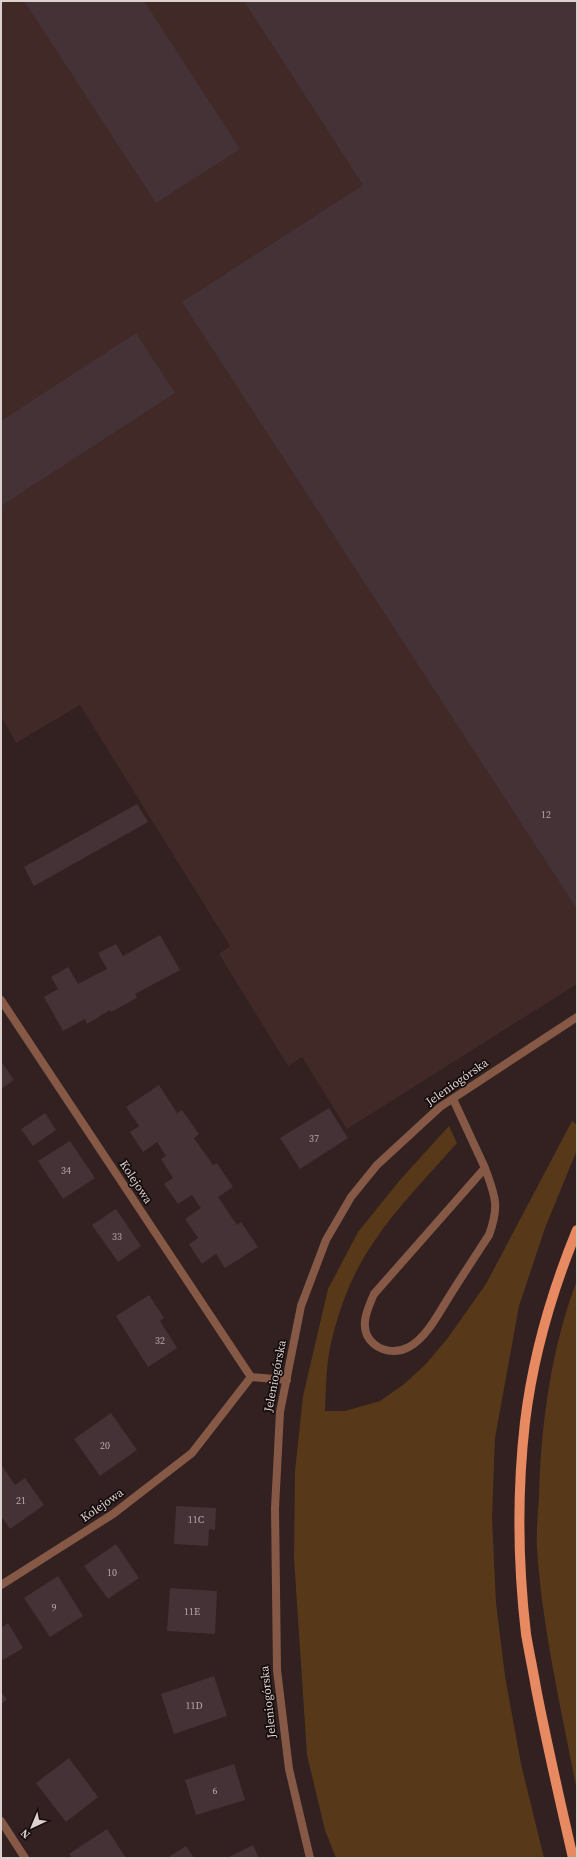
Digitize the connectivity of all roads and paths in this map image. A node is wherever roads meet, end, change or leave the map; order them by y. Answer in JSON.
{"nodes":[{"id":1,"x":1,"y":1000,"type":"edge"},
{"id":2,"x":577,"y":1017,"type":"edge"},
{"id":3,"x":453,"y":1099,"type":"junction"},
{"id":4,"x":484,"y":1168,"type":"junction"},
{"id":5,"x":577,"y":1230,"type":"edge"},
{"id":6,"x":252,"y":1377,"type":"junction"},
{"id":7,"x":286,"y":1380,"type":"junction"},
{"id":8,"x":1,"y":1584,"type":"edge"},
{"id":9,"x":1,"y":1821,"type":"edge"},
{"id":10,"x":25,"y":1858,"type":"edge"},
{"id":11,"x":310,"y":1858,"type":"edge"},
{"id":12,"x":573,"y":1858,"type":"edge"}],
"edges":[{"from":1,"to":6,"type":"street","name":"Kolejowa"},
{"from":2,"to":3,"type":"street","name":"Jeleniogórska"},
{"from":3,"to":4,"type":"street"},
{"from":3,"to":7,"type":"street","name":"Jeleniogórska"},
{"from":4,"to":4,"type":"street"},
{"from":5,"to":12,"type":"main road"},
{"from":6,"to":7,"type":"street"},
{"from":6,"to":8,"type":"street","name":"Kolejowa"},
{"from":7,"to":11,"type":"street","name":"Jeleniogórska"},
{"from":9,"to":10,"type":"street"}]}
